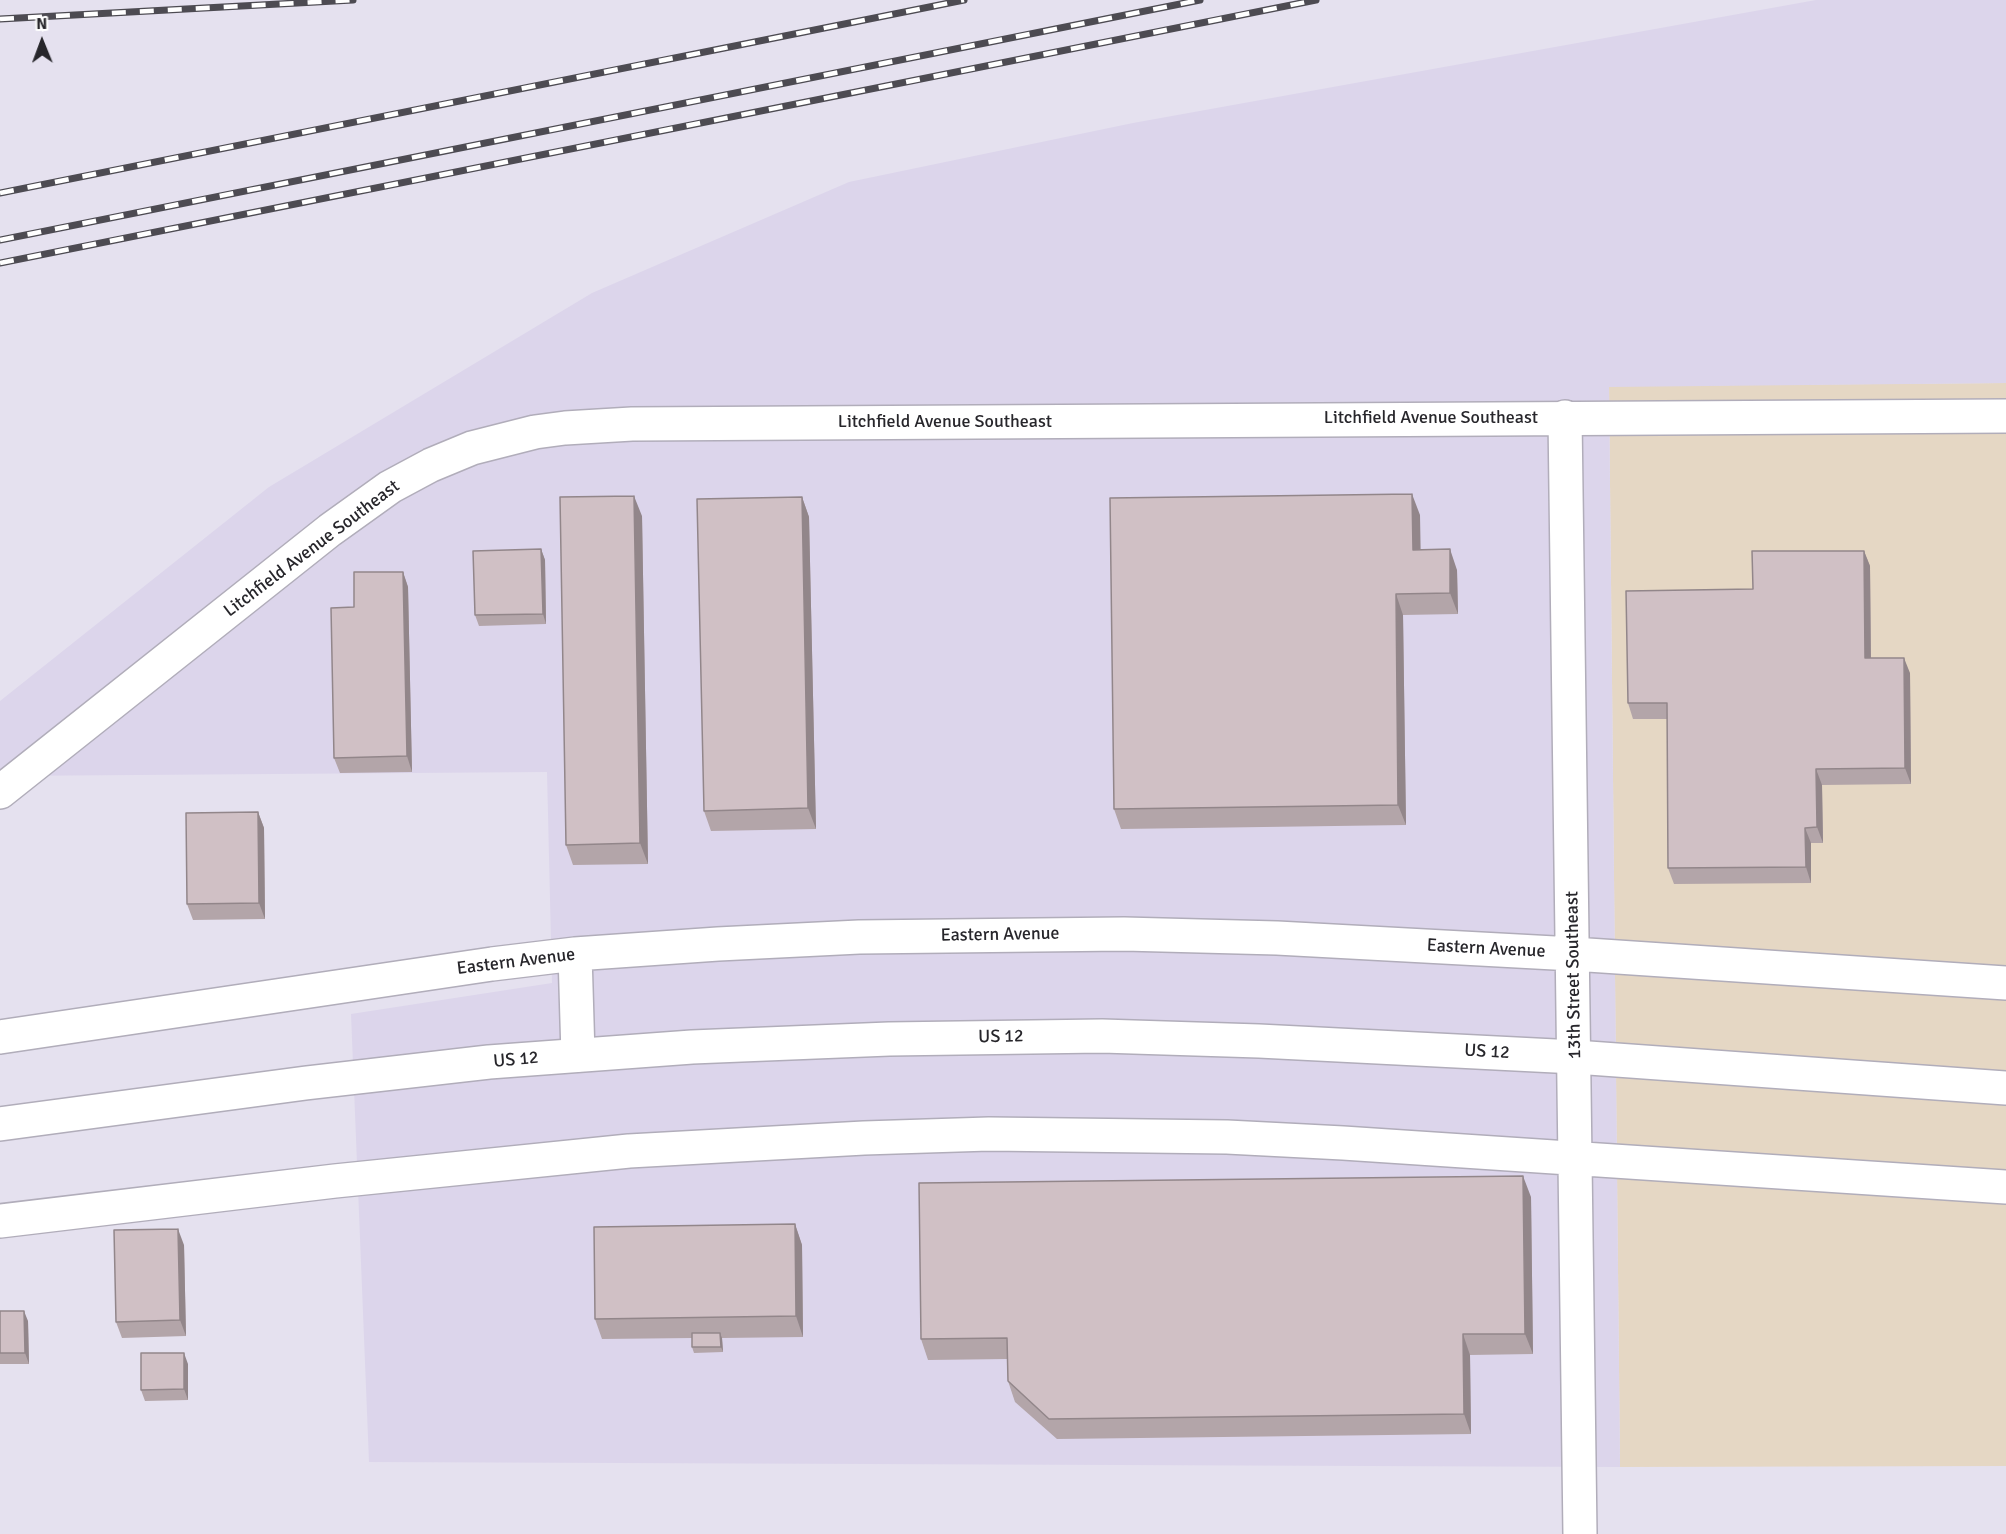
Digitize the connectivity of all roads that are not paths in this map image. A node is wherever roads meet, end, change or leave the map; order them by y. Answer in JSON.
{"nodes":[{"id":1,"x":2006,"y":416,"type":"edge"},
{"id":2,"x":1565,"y":417,"type":"junction"},
{"id":3,"x":0,"y":792,"type":"edge"},
{"id":4,"x":575,"y":954,"type":"junction"},
{"id":5,"x":1573,"y":954,"type":"junction"},
{"id":6,"x":2006,"y":983,"type":"edge"},
{"id":7,"x":0,"y":1036,"type":"edge"},
{"id":8,"x":578,"y":1055,"type":"junction"},
{"id":9,"x":1575,"y":1057,"type":"junction"},
{"id":10,"x":2006,"y":1088,"type":"edge"},
{"id":11,"x":0,"y":1124,"type":"edge"},
{"id":12,"x":1575,"y":1157,"type":"junction"},
{"id":13,"x":2006,"y":1187,"type":"edge"},
{"id":14,"x":0,"y":1221,"type":"edge"},
{"id":15,"x":1580,"y":1534,"type":"edge"}],
"edges":[{"from":1,"to":2,"type":"main road","name":"Litchfield Avenue Southeast"},
{"from":2,"to":3,"type":"main road","name":"Litchfield Avenue Southeast"},
{"from":2,"to":5,"type":"main road","name":"13th Street Southeast"},
{"from":4,"to":5,"type":"main road","name":"Eastern Avenue"},
{"from":4,"to":7,"type":"main road","name":"Eastern Avenue"},
{"from":4,"to":8,"type":"main road"},
{"from":5,"to":6,"type":"main road","name":"Eastern Avenue"},
{"from":5,"to":9,"type":"main road","name":"13th Street Southeast"},
{"from":8,"to":9,"type":"main road","name":"US 12","number":"US 12"},
{"from":8,"to":11,"type":"main road","name":"US 12","number":"US 12"},
{"from":9,"to":10,"type":"main road","name":"US 12","number":"US 12"},
{"from":9,"to":12,"type":"main road","name":"13th Street Southeast"},
{"from":12,"to":13,"type":"main road"},
{"from":12,"to":14,"type":"main road"},
{"from":12,"to":15,"type":"main road","name":"13th Street Southeast"}]}
